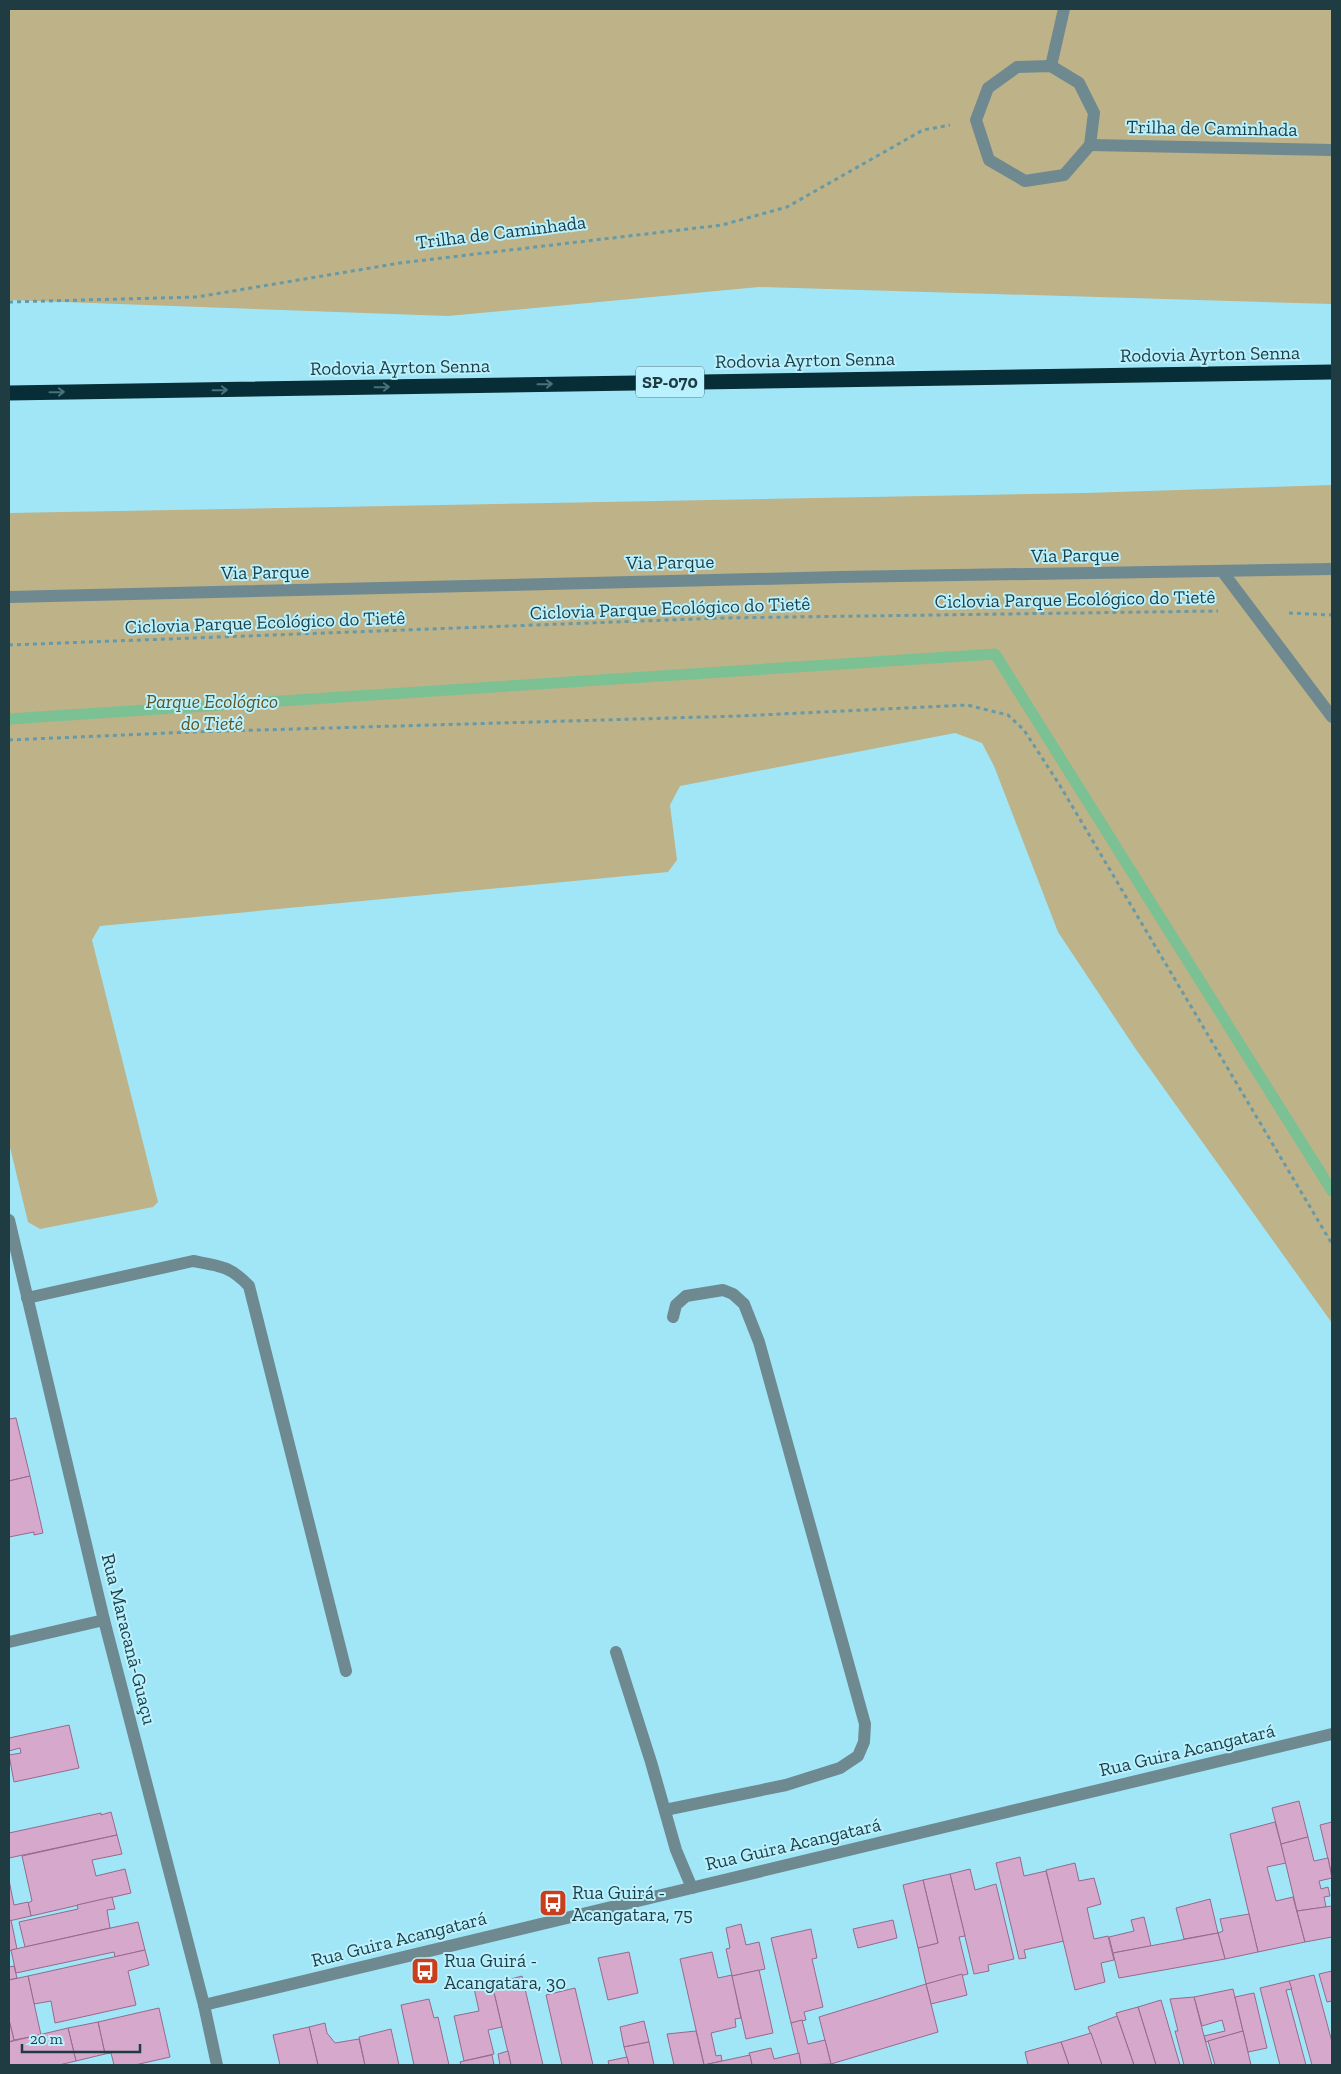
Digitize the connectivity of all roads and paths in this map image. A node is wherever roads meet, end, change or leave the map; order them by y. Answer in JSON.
{"nodes":[{"id":1,"x":1064,"y":9,"type":"edge"},
{"id":2,"x":1051,"y":66,"type":"junction"},
{"id":3,"x":976,"y":120,"type":"junction"},
{"id":4,"x":1090,"y":144,"type":"junction"},
{"id":5,"x":1332,"y":150,"type":"edge"},
{"id":6,"x":9,"y":302,"type":"edge"},
{"id":7,"x":1332,"y":372,"type":"edge"},
{"id":8,"x":9,"y":393,"type":"edge"},
{"id":9,"x":1332,"y":569,"type":"edge"},
{"id":10,"x":1222,"y":571,"type":"junction"},
{"id":11,"x":9,"y":597,"type":"edge"},
{"id":12,"x":1251,"y":610,"type":"junction"},
{"id":13,"x":1332,"y":615,"type":"edge"},
{"id":14,"x":9,"y":645,"type":"edge"},
{"id":15,"x":1332,"y":717,"type":"edge"},
{"id":16,"x":9,"y":740,"type":"edge"},
{"id":17,"x":9,"y":1220,"type":"edge"},
{"id":18,"x":1332,"y":1244,"type":"edge"},
{"id":19,"x":27,"y":1298,"type":"junction"},
{"id":20,"x":673,"y":1317,"type":"dead end"},
{"id":21,"x":104,"y":1620,"type":"junction"},
{"id":22,"x":9,"y":1642,"type":"edge"},
{"id":23,"x":616,"y":1652,"type":"dead end"},
{"id":24,"x":346,"y":1671,"type":"dead end"},
{"id":25,"x":1332,"y":1734,"type":"edge"},
{"id":26,"x":665,"y":1810,"type":"junction"},
{"id":27,"x":692,"y":1888,"type":"junction"},
{"id":28,"x":204,"y":2005,"type":"junction"},
{"id":29,"x":217,"y":2065,"type":"edge"}],
"edges":[{"from":1,"to":2,"type":"street"},
{"from":2,"to":3,"type":"street"},
{"from":2,"to":4,"type":"street"},
{"from":3,"to":4,"type":"street"},
{"from":3,"to":6,"type":"path","name":"Trilha de Caminhada"},
{"from":4,"to":5,"type":"street","name":"Trilha de Caminhada"},
{"from":8,"to":7,"type":"highway","name":"Rodovia Ayrton Senna","number":"SP-070","one_way":true},
{"from":9,"to":10,"type":"street","name":"Via Parque"},
{"from":10,"to":11,"type":"street","name":"Via Parque"},
{"from":10,"to":12,"type":"street"},
{"from":12,"to":13,"type":"path","name":"Ciclovia Parque Ecológico do Tietê"},
{"from":12,"to":14,"type":"path","name":"Ciclovia Parque Ecológico do Tietê"},
{"from":12,"to":15,"type":"street"},
{"from":16,"to":18,"type":"path"},
{"from":17,"to":19,"type":"street","name":"Rua Maracanã-Guaçu"},
{"from":19,"to":21,"type":"street","name":"Rua Maracanã-Guaçu"},
{"from":19,"to":24,"type":"street"},
{"from":20,"to":26,"type":"street"},
{"from":21,"to":22,"type":"street"},
{"from":21,"to":28,"type":"street","name":"Rua Maracanã-Guaçu"},
{"from":23,"to":26,"type":"street"},
{"from":25,"to":27,"type":"street","name":"Rua Guira Acangatará"},
{"from":26,"to":27,"type":"street"},
{"from":27,"to":28,"type":"street","name":"Rua Guira Acangatará"},
{"from":28,"to":29,"type":"street","name":"Rua Maracanã-Guaçu"}]}
